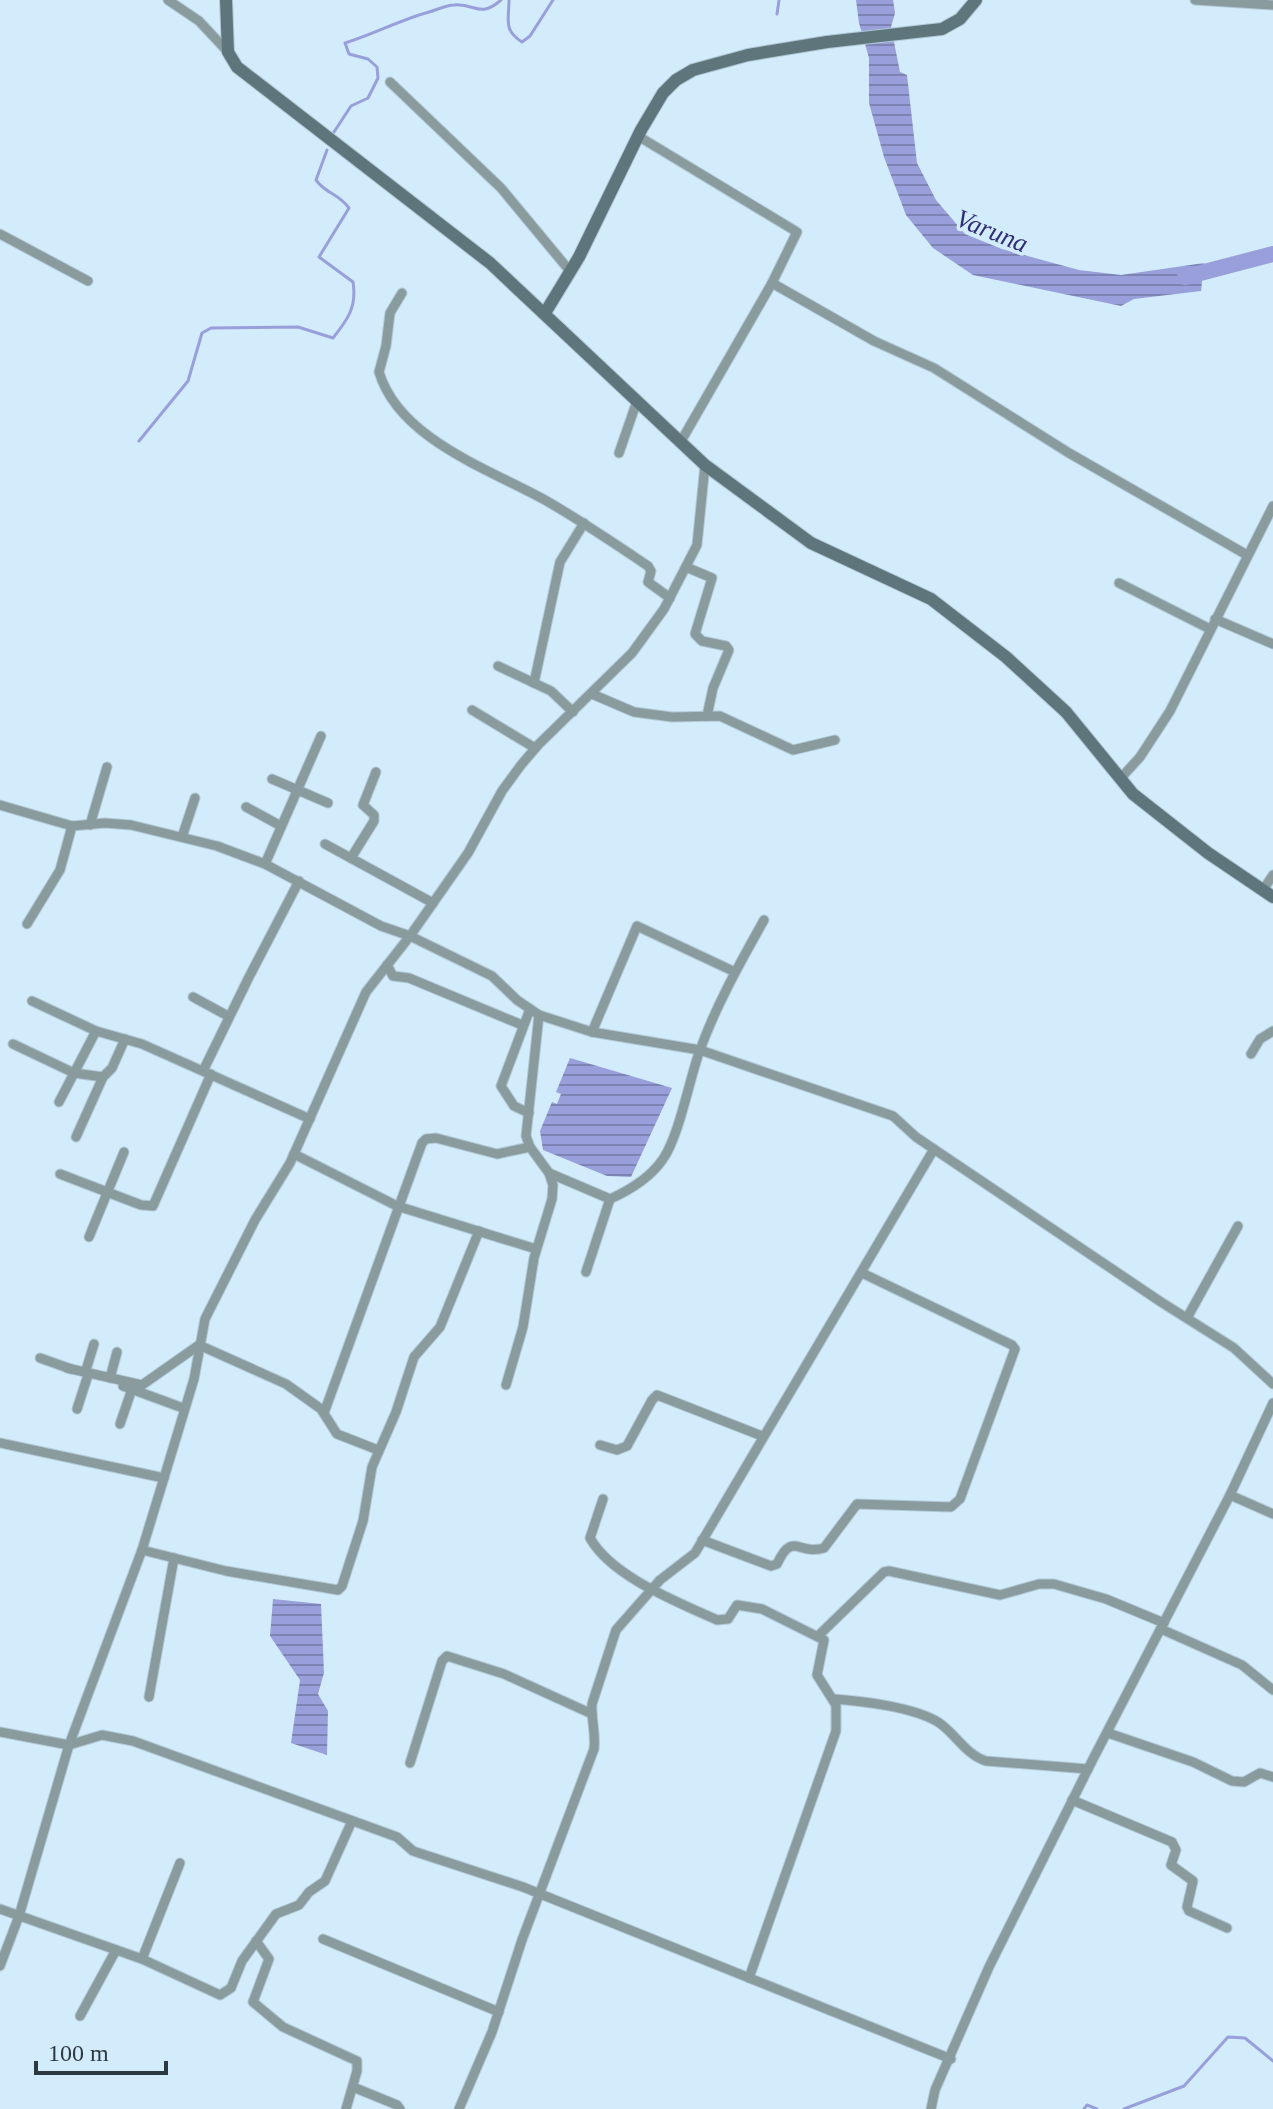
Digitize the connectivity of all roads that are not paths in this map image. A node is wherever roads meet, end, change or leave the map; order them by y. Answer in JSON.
{"nodes":[{"id":1,"x":168,"y":0,"type":"edge"},
{"id":2,"x":226,"y":0,"type":"edge"},
{"id":3,"x":976,"y":0,"type":"edge"},
{"id":4,"x":1201,"y":0,"type":"edge"},
{"id":5,"x":1273,"y":5,"type":"edge"},
{"id":6,"x":228,"y":52,"type":"junction"},
{"id":7,"x":390,"y":82,"type":"dead end"},
{"id":8,"x":638,"y":136,"type":"junction"},
{"id":9,"x":0,"y":234,"type":"edge"},
{"id":10,"x":569,"y":270,"type":"junction"},
{"id":11,"x":88,"y":281,"type":"dead end"},
{"id":12,"x":772,"y":283,"type":"junction"},
{"id":13,"x":402,"y":293,"type":"dead end"},
{"id":14,"x":545,"y":313,"type":"junction"},
{"id":15,"x":637,"y":401,"type":"junction"},
{"id":16,"x":680,"y":443,"type":"junction"},
{"id":17,"x":619,"y":453,"type":"dead end"},
{"id":18,"x":705,"y":465,"type":"junction"},
{"id":19,"x":1273,"y":506,"type":"edge"},
{"id":20,"x":584,"y":523,"type":"junction"},
{"id":21,"x":1247,"y":555,"type":"junction"},
{"id":22,"x":686,"y":567,"type":"junction"},
{"id":23,"x":1119,"y":583,"type":"dead end"},
{"id":24,"x":670,"y":598,"type":"junction"},
{"id":25,"x":1215,"y":619,"type":"junction"},
{"id":26,"x":1210,"y":629,"type":"junction"},
{"id":27,"x":1273,"y":644,"type":"edge"},
{"id":28,"x":498,"y":666,"type":"dead end"},
{"id":29,"x":534,"y":683,"type":"junction"},
{"id":30,"x":592,"y":694,"type":"junction"},
{"id":31,"x":472,"y":710,"type":"dead end"},
{"id":32,"x":573,"y":712,"type":"junction"},
{"id":33,"x":707,"y":716,"type":"junction"},
{"id":34,"x":321,"y":736,"type":"dead end"},
{"id":35,"x":835,"y":740,"type":"dead end"},
{"id":36,"x":535,"y":748,"type":"junction"},
{"id":37,"x":107,"y":767,"type":"dead end"},
{"id":38,"x":376,"y":772,"type":"dead end"},
{"id":39,"x":272,"y":779,"type":"dead end"},
{"id":40,"x":1120,"y":779,"type":"junction"},
{"id":41,"x":297,"y":791,"type":"junction"},
{"id":42,"x":195,"y":798,"type":"dead end"},
{"id":43,"x":328,"y":803,"type":"dead end"},
{"id":44,"x":0,"y":805,"type":"edge"},
{"id":45,"x":246,"y":807,"type":"dead end"},
{"id":46,"x":90,"y":825,"type":"junction"},
{"id":47,"x":72,"y":826,"type":"junction"},
{"id":48,"x":281,"y":826,"type":"junction"},
{"id":49,"x":182,"y":837,"type":"junction"},
{"id":50,"x":325,"y":844,"type":"dead end"},
{"id":51,"x":351,"y":858,"type":"junction"},
{"id":52,"x":265,"y":864,"type":"junction"},
{"id":53,"x":1273,"y":875,"type":"edge"},
{"id":54,"x":299,"y":881,"type":"junction"},
{"id":55,"x":1268,"y":893,"type":"edge"},
{"id":56,"x":433,"y":903,"type":"junction"},
{"id":57,"x":764,"y":920,"type":"dead end"},
{"id":58,"x":27,"y":924,"type":"dead end"},
{"id":59,"x":410,"y":936,"type":"junction"},
{"id":60,"x":387,"y":965,"type":"junction"},
{"id":61,"x":735,"y":972,"type":"junction"},
{"id":62,"x":193,"y":997,"type":"dead end"},
{"id":63,"x":32,"y":1001,"type":"dead end"},
{"id":64,"x":534,"y":1012,"type":"junction"},
{"id":65,"x":228,"y":1016,"type":"junction"},
{"id":66,"x":522,"y":1025,"type":"junction"},
{"id":67,"x":96,"y":1031,"type":"junction"},
{"id":68,"x":1273,"y":1031,"type":"edge"},
{"id":69,"x":592,"y":1032,"type":"junction"},
{"id":70,"x":125,"y":1039,"type":"junction"},
{"id":71,"x":13,"y":1044,"type":"dead end"},
{"id":72,"x":700,"y":1050,"type":"junction"},
{"id":73,"x":1251,"y":1054,"type":"dead end"},
{"id":74,"x":207,"y":1072,"type":"junction"},
{"id":75,"x":74,"y":1073,"type":"junction"},
{"id":76,"x":103,"y":1077,"type":"junction"},
{"id":77,"x":59,"y":1102,"type":"dead end"},
{"id":78,"x":529,"y":1113,"type":"junction"},
{"id":79,"x":310,"y":1119,"type":"junction"},
{"id":80,"x":76,"y":1137,"type":"dead end"},
{"id":81,"x":530,"y":1147,"type":"junction"},
{"id":82,"x":934,"y":1149,"type":"junction"},
{"id":83,"x":124,"y":1152,"type":"dead end"},
{"id":84,"x":294,"y":1154,"type":"junction"},
{"id":85,"x":549,"y":1173,"type":"junction"},
{"id":86,"x":60,"y":1174,"type":"dead end"},
{"id":87,"x":107,"y":1192,"type":"junction"},
{"id":88,"x":610,"y":1199,"type":"junction"},
{"id":89,"x":397,"y":1206,"type":"junction"},
{"id":90,"x":1238,"y":1226,"type":"dead end"},
{"id":91,"x":479,"y":1231,"type":"junction"},
{"id":92,"x":89,"y":1237,"type":"dead end"},
{"id":93,"x":536,"y":1249,"type":"junction"},
{"id":94,"x":586,"y":1272,"type":"dead end"},
{"id":95,"x":862,"y":1273,"type":"junction"},
{"id":96,"x":1187,"y":1318,"type":"junction"},
{"id":97,"x":94,"y":1344,"type":"dead end"},
{"id":98,"x":199,"y":1345,"type":"junction"},
{"id":99,"x":117,"y":1352,"type":"dead end"},
{"id":100,"x":40,"y":1358,"type":"dead end"},
{"id":101,"x":87,"y":1372,"type":"junction"},
{"id":102,"x":110,"y":1378,"type":"junction"},
{"id":103,"x":1273,"y":1384,"type":"edge"},
{"id":104,"x":506,"y":1385,"type":"dead end"},
{"id":105,"x":132,"y":1389,"type":"junction"},
{"id":106,"x":1273,"y":1403,"type":"edge"},
{"id":107,"x":183,"y":1408,"type":"junction"},
{"id":108,"x":77,"y":1409,"type":"dead end"},
{"id":109,"x":324,"y":1413,"type":"junction"},
{"id":110,"x":120,"y":1424,"type":"dead end"},
{"id":111,"x":762,"y":1436,"type":"junction"},
{"id":112,"x":0,"y":1443,"type":"edge"},
{"id":113,"x":600,"y":1445,"type":"dead end"},
{"id":114,"x":378,"y":1450,"type":"junction"},
{"id":115,"x":164,"y":1478,"type":"junction"},
{"id":116,"x":1230,"y":1495,"type":"junction"},
{"id":117,"x":603,"y":1499,"type":"dead end"},
{"id":118,"x":1273,"y":1514,"type":"edge"},
{"id":119,"x":702,"y":1540,"type":"junction"},
{"id":120,"x":142,"y":1550,"type":"junction"},
{"id":121,"x":174,"y":1558,"type":"junction"},
{"id":122,"x":653,"y":1590,"type":"junction"},
{"id":123,"x":1162,"y":1626,"type":"junction"},
{"id":124,"x":818,"y":1636,"type":"junction"},
{"id":125,"x":1273,"y":1690,"type":"edge"},
{"id":126,"x":149,"y":1697,"type":"dead end"},
{"id":127,"x":834,"y":1699,"type":"junction"},
{"id":128,"x":592,"y":1714,"type":"junction"},
{"id":129,"x":0,"y":1732,"type":"edge"},
{"id":130,"x":1108,"y":1733,"type":"junction"},
{"id":131,"x":69,"y":1745,"type":"junction"},
{"id":132,"x":410,"y":1763,"type":"dead end"},
{"id":133,"x":1088,"y":1769,"type":"junction"},
{"id":134,"x":1273,"y":1777,"type":"edge"},
{"id":135,"x":1072,"y":1800,"type":"junction"},
{"id":136,"x":352,"y":1821,"type":"junction"},
{"id":137,"x":180,"y":1863,"type":"dead end"},
{"id":138,"x":539,"y":1894,"type":"junction"},
{"id":139,"x":0,"y":1909,"type":"edge"},
{"id":140,"x":19,"y":1916,"type":"junction"},
{"id":141,"x":1227,"y":1928,"type":"dead end"},
{"id":142,"x":323,"y":1939,"type":"dead end"},
{"id":143,"x":256,"y":1941,"type":"junction"},
{"id":144,"x":116,"y":1950,"type":"junction"},
{"id":145,"x":142,"y":1959,"type":"junction"},
{"id":146,"x":0,"y":1966,"type":"edge"},
{"id":147,"x":749,"y":1978,"type":"junction"},
{"id":148,"x":499,"y":2012,"type":"junction"},
{"id":149,"x":80,"y":2016,"type":"dead end"},
{"id":150,"x":951,"y":2059,"type":"junction"},
{"id":151,"x":353,"y":2087,"type":"junction"},
{"id":152,"x":346,"y":2109,"type":"edge"},
{"id":153,"x":400,"y":2109,"type":"edge"},
{"id":154,"x":459,"y":2109,"type":"edge"},
{"id":155,"x":931,"y":2109,"type":"edge"}],
"edges":[{"from":1,"to":6,"type":"street"},
{"from":2,"to":6,"type":"street"},
{"from":3,"to":8,"type":"street"},
{"from":4,"to":5,"type":"street"},
{"from":6,"to":14,"type":"street"},
{"from":7,"to":10,"type":"street"},
{"from":8,"to":10,"type":"street"},
{"from":8,"to":12,"type":"street"},
{"from":9,"to":11,"type":"street"},
{"from":10,"to":14,"type":"street"},
{"from":12,"to":16,"type":"street"},
{"from":12,"to":21,"type":"street"},
{"from":13,"to":20,"type":"street"},
{"from":14,"to":15,"type":"street"},
{"from":15,"to":16,"type":"street"},
{"from":15,"to":17,"type":"street"},
{"from":16,"to":18,"type":"street"},
{"from":18,"to":22,"type":"street"},
{"from":18,"to":40,"type":"street"},
{"from":19,"to":21,"type":"street"},
{"from":20,"to":24,"type":"street"},
{"from":20,"to":29,"type":"street"},
{"from":21,"to":25,"type":"street"},
{"from":22,"to":24,"type":"street"},
{"from":22,"to":33,"type":"street"},
{"from":23,"to":26,"type":"street"},
{"from":24,"to":30,"type":"street"},
{"from":25,"to":26,"type":"street"},
{"from":25,"to":27,"type":"street"},
{"from":26,"to":40,"type":"street"},
{"from":28,"to":29,"type":"street"},
{"from":29,"to":32,"type":"street"},
{"from":30,"to":32,"type":"street"},
{"from":30,"to":33,"type":"street"},
{"from":31,"to":36,"type":"street"},
{"from":32,"to":36,"type":"street"},
{"from":33,"to":35,"type":"street"},
{"from":34,"to":41,"type":"street"},
{"from":36,"to":56,"type":"street"},
{"from":37,"to":46,"type":"street"},
{"from":38,"to":51,"type":"street"},
{"from":39,"to":41,"type":"street"},
{"from":40,"to":55,"type":"street"},
{"from":41,"to":43,"type":"street"},
{"from":41,"to":48,"type":"street"},
{"from":42,"to":49,"type":"street"},
{"from":44,"to":47,"type":"street"},
{"from":45,"to":48,"type":"street"},
{"from":46,"to":47,"type":"street"},
{"from":46,"to":49,"type":"street"},
{"from":47,"to":58,"type":"street"},
{"from":48,"to":52,"type":"street"},
{"from":49,"to":52,"type":"street"},
{"from":50,"to":51,"type":"street"},
{"from":51,"to":56,"type":"street"},
{"from":52,"to":54,"type":"street"},
{"from":53,"to":55,"type":"street"},
{"from":54,"to":59,"type":"street"},
{"from":54,"to":65,"type":"street"},
{"from":56,"to":59,"type":"street"},
{"from":57,"to":61,"type":"street"},
{"from":59,"to":60,"type":"street"},
{"from":59,"to":64,"type":"street"},
{"from":60,"to":66,"type":"street"},
{"from":60,"to":79,"type":"street"},
{"from":61,"to":69,"type":"street"},
{"from":61,"to":72,"type":"street"},
{"from":62,"to":65,"type":"street"},
{"from":63,"to":67,"type":"street"},
{"from":64,"to":66,"type":"street"},
{"from":64,"to":69,"type":"street"},
{"from":64,"to":78,"type":"street"},
{"from":65,"to":74,"type":"street"},
{"from":66,"to":78,"type":"street"},
{"from":67,"to":70,"type":"street"},
{"from":67,"to":75,"type":"street"},
{"from":68,"to":73,"type":"street"},
{"from":69,"to":72,"type":"street"},
{"from":70,"to":74,"type":"street"},
{"from":70,"to":76,"type":"street"},
{"from":71,"to":75,"type":"street"},
{"from":72,"to":82,"type":"street"},
{"from":72,"to":88,"type":"street"},
{"from":74,"to":79,"type":"street"},
{"from":74,"to":87,"type":"street"},
{"from":75,"to":76,"type":"street"},
{"from":75,"to":77,"type":"street"},
{"from":76,"to":80,"type":"street"},
{"from":78,"to":81,"type":"street"},
{"from":79,"to":84,"type":"street"},
{"from":81,"to":85,"type":"street"},
{"from":81,"to":89,"type":"street"},
{"from":82,"to":95,"type":"street"},
{"from":82,"to":96,"type":"street"},
{"from":83,"to":87,"type":"street"},
{"from":84,"to":89,"type":"street"},
{"from":84,"to":98,"type":"street"},
{"from":85,"to":88,"type":"street"},
{"from":85,"to":93,"type":"street"},
{"from":86,"to":87,"type":"street"},
{"from":87,"to":92,"type":"street"},
{"from":88,"to":94,"type":"street"},
{"from":89,"to":91,"type":"street"},
{"from":89,"to":109,"type":"street"},
{"from":90,"to":96,"type":"street"},
{"from":91,"to":93,"type":"street"},
{"from":91,"to":114,"type":"street"},
{"from":93,"to":104,"type":"street"},
{"from":95,"to":111,"type":"street"},
{"from":95,"to":119,"type":"street"},
{"from":96,"to":103,"type":"street"},
{"from":97,"to":101,"type":"street"},
{"from":98,"to":102,"type":"street"},
{"from":98,"to":107,"type":"street"},
{"from":98,"to":109,"type":"street"},
{"from":99,"to":102,"type":"street"},
{"from":100,"to":101,"type":"street"},
{"from":101,"to":102,"type":"street"},
{"from":101,"to":105,"type":"street"},
{"from":101,"to":108,"type":"street"},
{"from":105,"to":107,"type":"street"},
{"from":105,"to":110,"type":"street"},
{"from":106,"to":116,"type":"street"},
{"from":107,"to":115,"type":"street"},
{"from":109,"to":114,"type":"street"},
{"from":111,"to":113,"type":"street"},
{"from":111,"to":119,"type":"street"},
{"from":112,"to":115,"type":"street"},
{"from":114,"to":121,"type":"street"},
{"from":115,"to":120,"type":"street"},
{"from":116,"to":118,"type":"street"},
{"from":116,"to":123,"type":"street"},
{"from":117,"to":122,"type":"street"},
{"from":119,"to":122,"type":"street"},
{"from":120,"to":121,"type":"street"},
{"from":120,"to":131,"type":"street"},
{"from":121,"to":126,"type":"street"},
{"from":122,"to":124,"type":"street"},
{"from":122,"to":128,"type":"street"},
{"from":123,"to":124,"type":"street"},
{"from":123,"to":125,"type":"street"},
{"from":123,"to":130,"type":"street"},
{"from":124,"to":127,"type":"street"},
{"from":127,"to":133,"type":"street"},
{"from":127,"to":147,"type":"street"},
{"from":128,"to":132,"type":"street"},
{"from":128,"to":138,"type":"street"},
{"from":129,"to":131,"type":"street"},
{"from":130,"to":133,"type":"street"},
{"from":130,"to":134,"type":"street"},
{"from":131,"to":136,"type":"street"},
{"from":131,"to":140,"type":"street"},
{"from":133,"to":135,"type":"street"},
{"from":135,"to":141,"type":"street"},
{"from":135,"to":150,"type":"street"},
{"from":136,"to":138,"type":"street"},
{"from":136,"to":143,"type":"street"},
{"from":137,"to":145,"type":"street"},
{"from":138,"to":147,"type":"street"},
{"from":138,"to":148,"type":"street"},
{"from":139,"to":140,"type":"street"},
{"from":140,"to":144,"type":"street"},
{"from":140,"to":146,"type":"street"},
{"from":142,"to":148,"type":"street"},
{"from":143,"to":145,"type":"street"},
{"from":143,"to":151,"type":"street"},
{"from":144,"to":145,"type":"street"},
{"from":144,"to":149,"type":"street"},
{"from":147,"to":150,"type":"street"},
{"from":148,"to":154,"type":"street"},
{"from":150,"to":155,"type":"street"},
{"from":151,"to":152,"type":"street"},
{"from":151,"to":153,"type":"street"}]}
